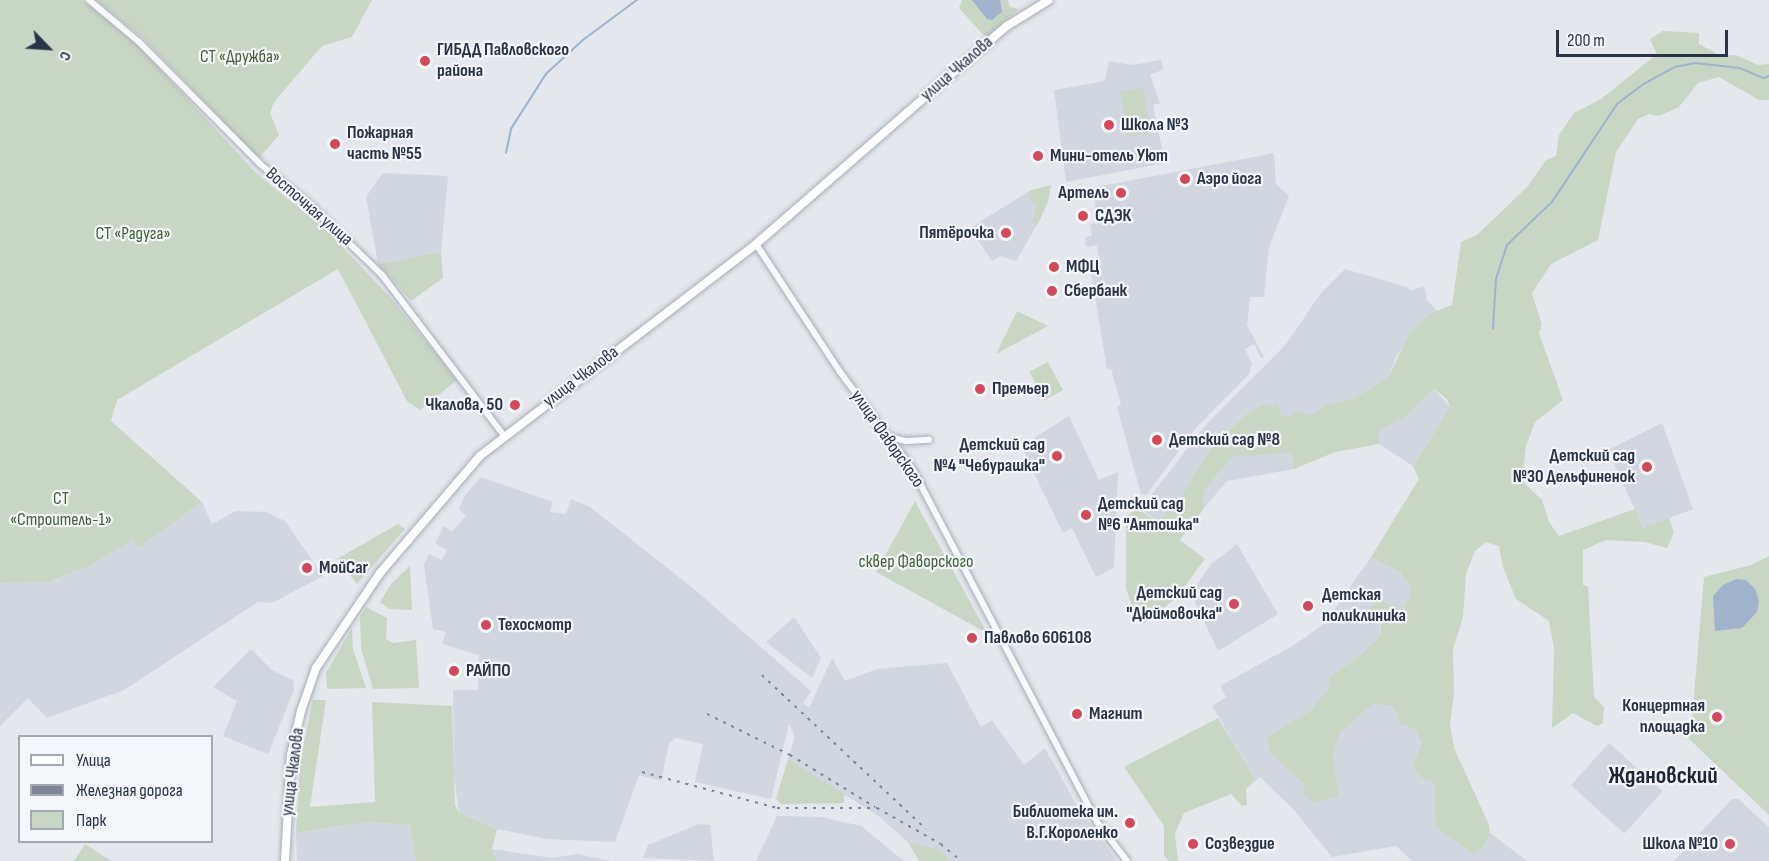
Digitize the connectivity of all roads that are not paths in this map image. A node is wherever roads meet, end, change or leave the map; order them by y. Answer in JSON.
{"nodes":[{"id":1,"x":89,"y":0,"type":"edge"},
{"id":2,"x":1046,"y":2,"type":"edge"},
{"id":3,"x":756,"y":244,"type":"junction"},
{"id":4,"x":504,"y":436,"type":"junction"},
{"id":5,"x":889,"y":437,"type":"junction"},
{"id":6,"x":929,"y":440,"type":"dead end"},
{"id":7,"x":285,"y":861,"type":"edge"},
{"id":8,"x":1127,"y":861,"type":"edge"}],
"edges":[{"from":1,"to":4,"type":"street","name":"Восточная улица"},
{"from":2,"to":3,"type":"main road","name":"улица Чкалова"},
{"from":3,"to":4,"type":"main road","name":"улица Чкалова"},
{"from":3,"to":5,"type":"street","name":"улица Фаворского"},
{"from":4,"to":7,"type":"main road","name":"улица Чкалова"},
{"from":5,"to":6,"type":"street"},
{"from":5,"to":8,"type":"street","name":"улица Фаворского"}]}
